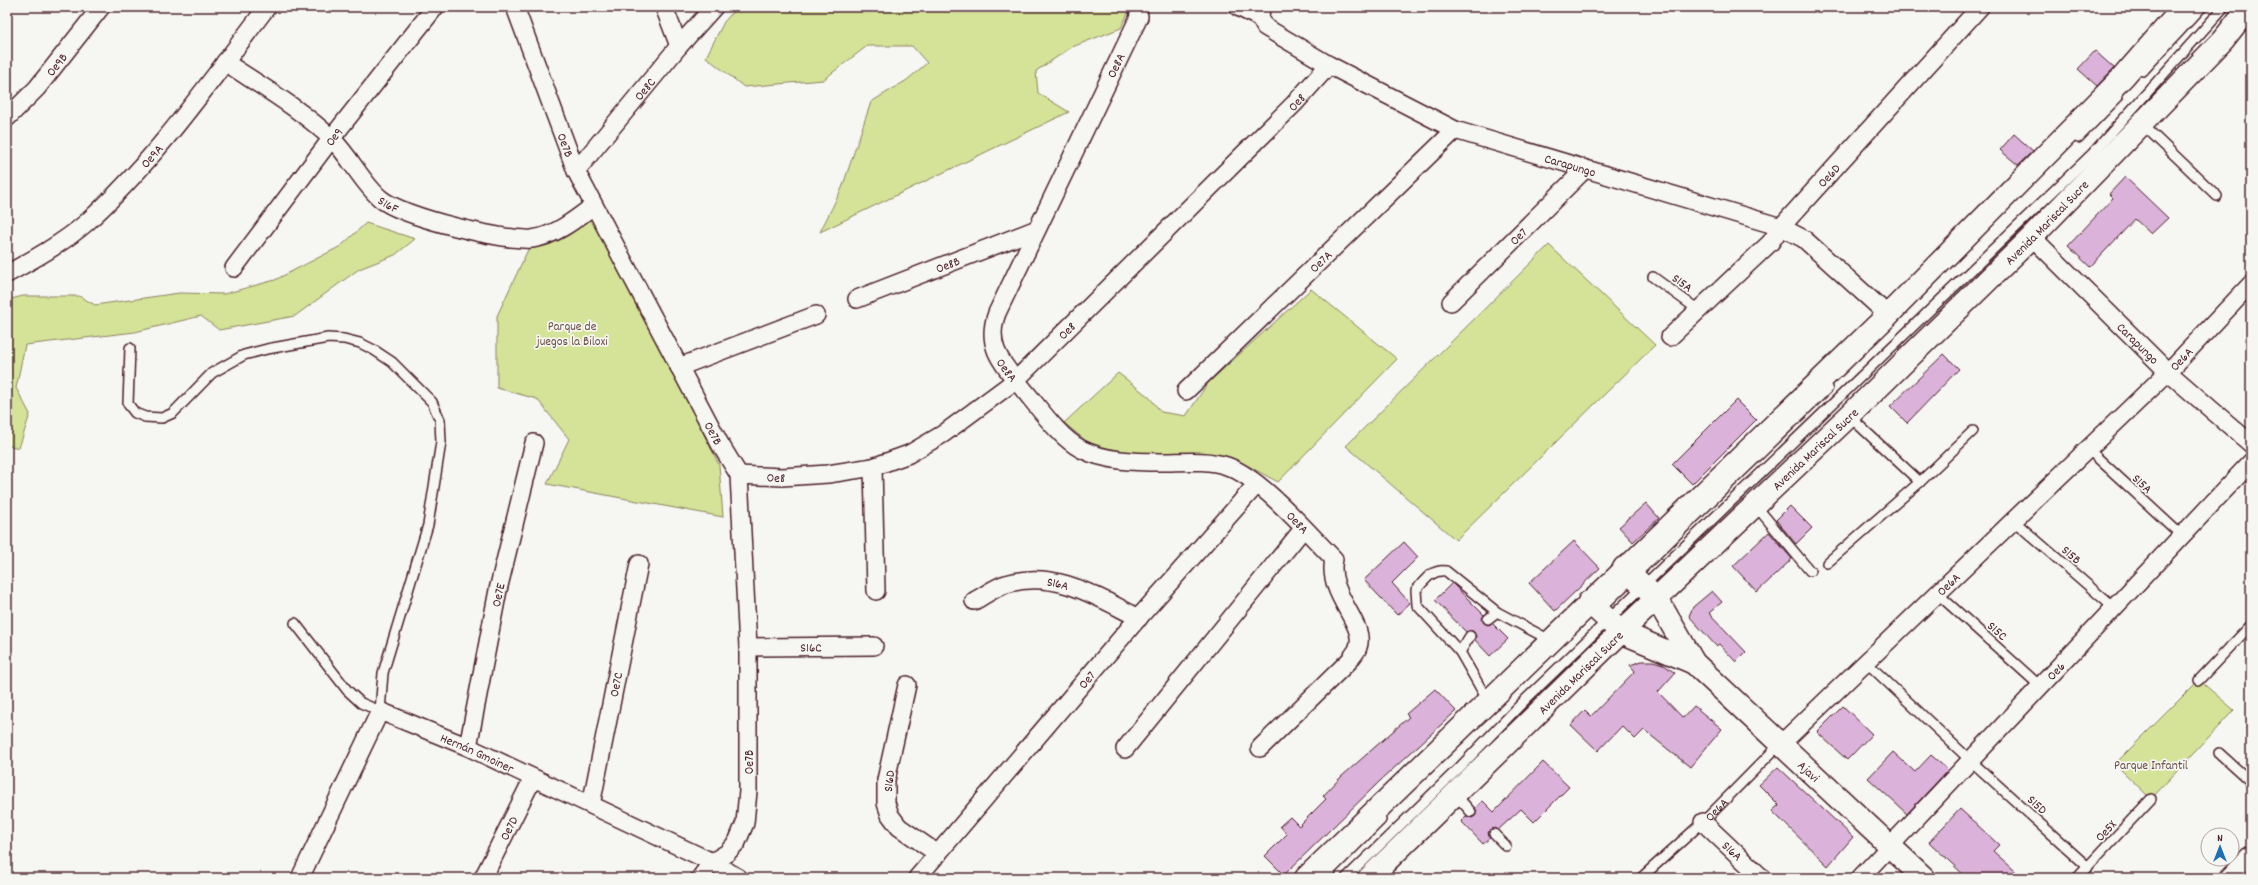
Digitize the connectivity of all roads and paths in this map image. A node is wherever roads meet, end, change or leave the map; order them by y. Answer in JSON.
{"nodes":[{"id":1,"x":101,"y":7,"type":"edge"},
{"id":2,"x":267,"y":7,"type":"edge"},
{"id":3,"x":435,"y":7,"type":"edge"},
{"id":4,"x":515,"y":7,"type":"edge"},
{"id":5,"x":664,"y":7,"type":"edge"},
{"id":6,"x":714,"y":7,"type":"edge"},
{"id":7,"x":1138,"y":7,"type":"edge"},
{"id":8,"x":1238,"y":7,"type":"edge"},
{"id":9,"x":1980,"y":7,"type":"edge"},
{"id":10,"x":2184,"y":7,"type":"edge"},
{"id":11,"x":2202,"y":7,"type":"edge"},
{"id":12,"x":2224,"y":7,"type":"edge"},
{"id":13,"x":2249,"y":7,"type":"edge"},
{"id":14,"x":1260,"y":12,"type":"edge"},
{"id":15,"x":678,"y":46,"type":"junction"},
{"id":16,"x":225,"y":62,"type":"junction"},
{"id":17,"x":1329,"y":65,"type":"junction"},
{"id":18,"x":2138,"y":76,"type":"dead end"},
{"id":19,"x":2122,"y":93,"type":"dead end"},
{"id":20,"x":7,"y":118,"type":"edge"},
{"id":21,"x":2141,"y":123,"type":"junction"},
{"id":22,"x":1455,"y":130,"type":"junction"},
{"id":23,"x":331,"y":139,"type":"junction"},
{"id":24,"x":2073,"y":143,"type":"dead end"},
{"id":25,"x":1584,"y":170,"type":"junction"},
{"id":26,"x":576,"y":171,"type":"junction"},
{"id":27,"x":2217,"y":196,"type":"dead end"},
{"id":28,"x":593,"y":206,"type":"junction"},
{"id":29,"x":1781,"y":227,"type":"junction"},
{"id":30,"x":1037,"y":229,"type":"junction"},
{"id":31,"x":2032,"y":237,"type":"junction"},
{"id":32,"x":1950,"y":266,"type":"dead end"},
{"id":33,"x":234,"y":268,"type":"dead end"},
{"id":34,"x":7,"y":274,"type":"edge"},
{"id":35,"x":1653,"y":277,"type":"dead end"},
{"id":36,"x":2251,"y":284,"type":"edge"},
{"id":37,"x":857,"y":299,"type":"dead end"},
{"id":38,"x":1451,"y":302,"type":"dead end"},
{"id":39,"x":1697,"y":309,"type":"junction"},
{"id":40,"x":816,"y":315,"type":"dead end"},
{"id":41,"x":1888,"y":315,"type":"junction"},
{"id":42,"x":1670,"y":337,"type":"dead end"},
{"id":43,"x":1872,"y":344,"type":"dead end"},
{"id":44,"x":130,"y":348,"type":"dead end"},
{"id":45,"x":679,"y":367,"type":"junction"},
{"id":46,"x":2168,"y":372,"type":"junction"},
{"id":47,"x":1016,"y":380,"type":"junction"},
{"id":48,"x":1833,"y":383,"type":"dead end"},
{"id":49,"x":1186,"y":391,"type":"dead end"},
{"id":50,"x":1849,"y":416,"type":"junction"},
{"id":51,"x":1973,"y":432,"type":"dead end"},
{"id":52,"x":534,"y":444,"type":"dead end"},
{"id":53,"x":2251,"y":444,"type":"edge"},
{"id":54,"x":2088,"y":449,"type":"junction"},
{"id":55,"x":2251,"y":462,"type":"edge"},
{"id":56,"x":873,"y":467,"type":"junction"},
{"id":57,"x":739,"y":475,"type":"junction"},
{"id":58,"x":1920,"y":482,"type":"junction"},
{"id":59,"x":1258,"y":484,"type":"junction"},
{"id":60,"x":1756,"y":506,"type":"junction"},
{"id":61,"x":2014,"y":521,"type":"junction"},
{"id":62,"x":1303,"y":529,"type":"junction"},
{"id":63,"x":2181,"y":535,"type":"junction"},
{"id":64,"x":1827,"y":563,"type":"dead end"},
{"id":65,"x":639,"y":564,"type":"dead end"},
{"id":66,"x":1810,"y":571,"type":"dead end"},
{"id":67,"x":1640,"y":583,"type":"junction"},
{"id":68,"x":876,"y":591,"type":"dead end"},
{"id":69,"x":1938,"y":594,"type":"junction"},
{"id":70,"x":974,"y":601,"type":"dead end"},
{"id":71,"x":2113,"y":607,"type":"junction"},
{"id":72,"x":1497,"y":612,"type":"junction"},
{"id":73,"x":1602,"y":616,"type":"junction"},
{"id":74,"x":1139,"y":618,"type":"junction"},
{"id":75,"x":1488,"y":619,"type":"dead end"},
{"id":76,"x":295,"y":623,"type":"dead end"},
{"id":77,"x":2251,"y":625,"type":"edge"},
{"id":78,"x":1470,"y":636,"type":"dead end"},
{"id":79,"x":1550,"y":640,"type":"junction"},
{"id":80,"x":874,"y":646,"type":"dead end"},
{"id":81,"x":748,"y":647,"type":"junction"},
{"id":82,"x":1460,"y":652,"type":"junction"},
{"id":83,"x":1866,"y":662,"type":"junction"},
{"id":84,"x":1694,"y":663,"type":"junction"},
{"id":85,"x":2198,"y":680,"type":"dead end"},
{"id":86,"x":907,"y":685,"type":"dead end"},
{"id":87,"x":2040,"y":686,"type":"junction"},
{"id":88,"x":1501,"y":698,"type":"junction"},
{"id":89,"x":380,"y":711,"type":"junction"},
{"id":90,"x":1782,"y":743,"type":"junction"},
{"id":91,"x":468,"y":747,"type":"junction"},
{"id":92,"x":1260,"y":748,"type":"dead end"},
{"id":93,"x":1125,"y":749,"type":"dead end"},
{"id":94,"x":2219,"y":753,"type":"dead end"},
{"id":95,"x":1971,"y":761,"type":"junction"},
{"id":96,"x":533,"y":778,"type":"junction"},
{"id":97,"x":2251,"y":782,"type":"edge"},
{"id":98,"x":1455,"y":794,"type":"junction"},
{"id":99,"x":2151,"y":799,"type":"dead end"},
{"id":100,"x":591,"y":805,"type":"junction"},
{"id":101,"x":1471,"y":812,"type":"dead end"},
{"id":102,"x":1387,"y":815,"type":"dead end"},
{"id":103,"x":1703,"y":822,"type":"junction"},
{"id":104,"x":1494,"y":834,"type":"dead end"},
{"id":105,"x":1506,"y":846,"type":"dead end"},
{"id":106,"x":1889,"y":846,"type":"junction"},
{"id":107,"x":938,"y":854,"type":"junction"},
{"id":108,"x":2251,"y":854,"type":"edge"},
{"id":109,"x":712,"y":862,"type":"junction"},
{"id":110,"x":2088,"y":867,"type":"junction"},
{"id":111,"x":300,"y":878,"type":"edge"},
{"id":112,"x":483,"y":878,"type":"edge"},
{"id":113,"x":700,"y":878,"type":"edge"},
{"id":114,"x":738,"y":878,"type":"edge"},
{"id":115,"x":918,"y":878,"type":"edge"},
{"id":116,"x":1306,"y":878,"type":"edge"},
{"id":117,"x":1323,"y":878,"type":"edge"},
{"id":118,"x":1346,"y":878,"type":"edge"},
{"id":119,"x":1369,"y":878,"type":"edge"},
{"id":120,"x":1641,"y":878,"type":"edge"},
{"id":121,"x":1762,"y":878,"type":"edge"},
{"id":122,"x":1860,"y":878,"type":"edge"},
{"id":123,"x":1924,"y":878,"type":"edge"},
{"id":124,"x":2077,"y":878,"type":"edge"},
{"id":125,"x":2228,"y":878,"type":"edge"}],
"edges":[{"from":1,"to":20,"type":"street","name":"Oe9B"},
{"from":2,"to":16,"type":"street","name":"Oe9A"},
{"from":3,"to":23,"type":"street","name":"Oe9"},
{"from":4,"to":26,"type":"street","name":"Oe7B"},
{"from":5,"to":15,"type":"street"},
{"from":6,"to":15,"type":"street","name":"Oe8C"},
{"from":7,"to":30,"type":"street","name":"Oe8A"},
{"from":8,"to":14,"type":"street","name":"Carapungo"},
{"from":9,"to":29,"type":"street","name":"Oe6D"},
{"from":10,"to":41,"type":"main road","name":"Avenida Mariscal Sucre"},
{"from":11,"to":18,"type":"lane"},
{"from":12,"to":67,"type":"lane"},
{"from":13,"to":21,"type":"main road","name":"Avenida Mariscal Sucre"},
{"from":14,"to":17,"type":"street","name":"Carapungo"},
{"from":15,"to":26,"type":"street","name":"Oe8C"},
{"from":16,"to":23,"type":"street","name":"S16F"},
{"from":16,"to":34,"type":"street","name":"Oe9A"},
{"from":17,"to":22,"type":"street","name":"Carapungo"},
{"from":17,"to":47,"type":"street","name":"Oe8"},
{"from":19,"to":24,"type":"lane"},
{"from":21,"to":27,"type":"lane"},
{"from":21,"to":31,"type":"main road","name":"Avenida Mariscal Sucre"},
{"from":22,"to":25,"type":"street","name":"Carapungo"},
{"from":22,"to":49,"type":"street","name":"Oe7A"},
{"from":23,"to":28,"type":"street","name":"S16F"},
{"from":23,"to":33,"type":"street","name":"Oe9"},
{"from":25,"to":29,"type":"street","name":"Carapungo"},
{"from":25,"to":38,"type":"street","name":"Oe7"},
{"from":26,"to":28,"type":"street","name":"Oe7B"},
{"from":28,"to":45,"type":"street","name":"Oe7B"},
{"from":29,"to":39,"type":"street","name":"Oe6D"},
{"from":29,"to":41,"type":"street","name":"Carapungo"},
{"from":30,"to":37,"type":"street","name":"Oe8B"},
{"from":30,"to":47,"type":"street","name":"Oe8A"},
{"from":31,"to":46,"type":"street","name":"Carapungo"},
{"from":31,"to":50,"type":"main road","name":"Avenida Mariscal Sucre"},
{"from":32,"to":43,"type":"lane"},
{"from":35,"to":39,"type":"lane","name":"S15A"},
{"from":36,"to":46,"type":"street","name":"Oe6A"},
{"from":39,"to":42,"type":"street","name":"Oe6D"},
{"from":40,"to":45,"type":"street"},
{"from":41,"to":67,"type":"main road","name":"Avenida Mariscal Sucre"},
{"from":44,"to":89,"type":"lane"},
{"from":45,"to":57,"type":"street","name":"Oe7B"},
{"from":46,"to":53,"type":"street","name":"Carapungo"},
{"from":46,"to":54,"type":"street","name":"Oe6A"},
{"from":47,"to":56,"type":"street","name":"Oe8"},
{"from":47,"to":59,"type":"street","name":"Oe8A"},
{"from":48,"to":67,"type":"lane"},
{"from":50,"to":58,"type":"lane"},
{"from":50,"to":60,"type":"main road","name":"Avenida Mariscal Sucre"},
{"from":51,"to":58,"type":"lane"},
{"from":52,"to":91,"type":"street","name":"Oe7E"},
{"from":54,"to":61,"type":"street","name":"Oe6A"},
{"from":54,"to":63,"type":"lane","name":"S15A"},
{"from":55,"to":63,"type":"street","name":"Oe6"},
{"from":56,"to":57,"type":"street","name":"Oe8"},
{"from":56,"to":68,"type":"street"},
{"from":57,"to":81,"type":"street","name":"Oe7B"},
{"from":58,"to":64,"type":"lane"},
{"from":59,"to":62,"type":"street","name":"Oe8A"},
{"from":59,"to":74,"type":"street","name":"Oe7"},
{"from":60,"to":66,"type":"lane"},
{"from":60,"to":67,"type":"main road","name":"Avenida Mariscal Sucre"},
{"from":61,"to":69,"type":"street","name":"Oe6A"},
{"from":61,"to":71,"type":"lane","name":"S15B"},
{"from":62,"to":92,"type":"street","name":"Oe8A"},
{"from":62,"to":93,"type":"street"},
{"from":63,"to":71,"type":"street","name":"Oe6"},
{"from":65,"to":100,"type":"street","name":"Oe7C"},
{"from":67,"to":73,"type":"main road","name":"Avenida Mariscal Sucre"},
{"from":67,"to":73,"type":"main road","name":"Avenida Mariscal Sucre"},
{"from":67,"to":84,"type":"main road","name":"Ajavi"},
{"from":69,"to":83,"type":"street","name":"Oe6A"},
{"from":69,"to":87,"type":"lane","name":"S15C"},
{"from":70,"to":74,"type":"street","name":"S16A"},
{"from":71,"to":87,"type":"street","name":"Oe6"},
{"from":72,"to":75,"type":"lane"},
{"from":72,"to":79,"type":"lane"},
{"from":72,"to":82,"type":"lane"},
{"from":73,"to":79,"type":"main road","name":"Avenida Mariscal Sucre"},
{"from":73,"to":84,"type":"main road","name":"Ajavi"},
{"from":73,"to":98,"type":"main road","name":"Avenida Mariscal Sucre"},
{"from":73,"to":118,"type":"lane"},
{"from":74,"to":107,"type":"street","name":"Oe7"},
{"from":76,"to":89,"type":"lane"},
{"from":77,"to":85,"type":"lane"},
{"from":78,"to":82,"type":"lane"},
{"from":79,"to":88,"type":"main road","name":"Avenida Mariscal Sucre"},
{"from":80,"to":81,"type":"street","name":"S16C"},
{"from":81,"to":109,"type":"street","name":"Oe7B"},
{"from":82,"to":88,"type":"lane"},
{"from":83,"to":90,"type":"street","name":"Oe6A"},
{"from":83,"to":95,"type":"lane","name":"S15D"},
{"from":84,"to":90,"type":"main road","name":"Ajavi"},
{"from":86,"to":107,"type":"street","name":"S16D"},
{"from":87,"to":95,"type":"street","name":"Oe6"},
{"from":88,"to":116,"type":"main road","name":"Avenida Mariscal Sucre"},
{"from":89,"to":91,"type":"street","name":"Hernán Gmoiner"},
{"from":89,"to":111,"type":"street"},
{"from":90,"to":103,"type":"lane","name":"Oe6A"},
{"from":90,"to":106,"type":"main road","name":"Ajavi"},
{"from":91,"to":96,"type":"street","name":"Hernán Gmoiner"},
{"from":94,"to":97,"type":"lane"},
{"from":95,"to":106,"type":"street","name":"Oe6"},
{"from":95,"to":110,"type":"lane","name":"S15D"},
{"from":96,"to":100,"type":"street","name":"Hernán Gmoiner"},
{"from":96,"to":112,"type":"street","name":"Oe7D"},
{"from":98,"to":101,"type":"lane"},
{"from":98,"to":119,"type":"main road","name":"Avenida Mariscal Sucre"},
{"from":99,"to":110,"type":"lane","name":"Oe5X"},
{"from":100,"to":109,"type":"street","name":"Hernán Gmoiner"},
{"from":102,"to":117,"type":"lane"},
{"from":103,"to":120,"type":"lane","name":"Oe6A"},
{"from":103,"to":121,"type":"street","name":"S16A"},
{"from":104,"to":105,"type":"lane"},
{"from":106,"to":122,"type":"street","name":"Oe6"},
{"from":106,"to":123,"type":"main road","name":"Ajavi"},
{"from":107,"to":115,"type":"street","name":"Oe7"},
{"from":108,"to":125,"type":"street"},
{"from":109,"to":113,"type":"street","name":"Oe7B"},
{"from":109,"to":114,"type":"street","name":"Hernán Gmoiner"},
{"from":110,"to":124,"type":"lane","name":"Oe5X"}]}
